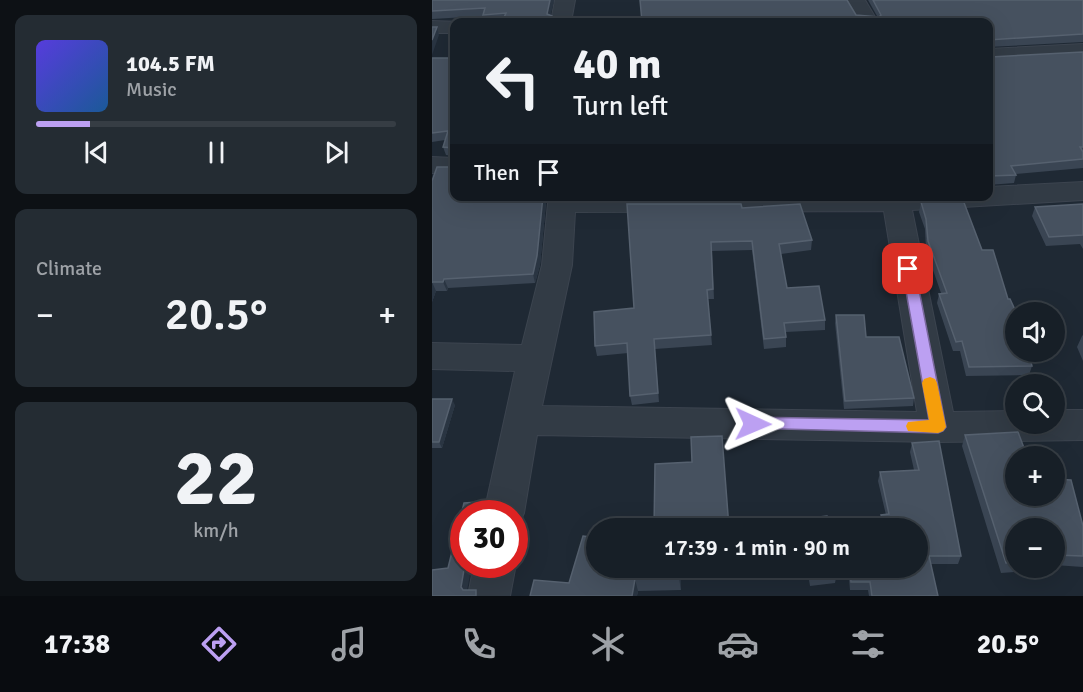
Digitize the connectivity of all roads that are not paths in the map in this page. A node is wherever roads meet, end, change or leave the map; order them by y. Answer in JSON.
{"nodes":[{"id":1,"x":565,"y":0,"type":"edge"},
{"id":2,"x":855,"y":0,"type":"edge"},
{"id":3,"x":562,"y":18,"type":"edge"},
{"id":4,"x":865,"y":18,"type":"edge"},
{"id":5,"x":432,"y":27,"type":"edge"},
{"id":6,"x":450,"y":27,"type":"edge"},
{"id":7,"x":1083,"y":51,"type":"edge"},
{"id":8,"x":993,"y":56,"type":"edge"},
{"id":9,"x":432,"y":165,"type":"edge"},
{"id":10,"x":450,"y":166,"type":"edge"},
{"id":11,"x":1083,"y":191,"type":"edge"},
{"id":12,"x":993,"y":196,"type":"edge"},
{"id":13,"x":561,"y":201,"type":"edge"},
{"id":14,"x":896,"y":201,"type":"edge"},
{"id":15,"x":432,"y":356,"type":"edge"},
{"id":16,"x":534,"y":358,"type":"junction"},
{"id":17,"x":521,"y":420,"type":"junction"},
{"id":18,"x":1083,"y":425,"type":"edge"},
{"id":19,"x":938,"y":427,"type":"junction"},
{"id":20,"x":506,"y":500,"type":"edge"},
{"id":21,"x":492,"y":578,"type":"edge"},
{"id":22,"x":489,"y":596,"type":"edge"}],
"edges":[{"from":1,"to":3,"type":"street"},
{"from":2,"to":4,"type":"street"},
{"from":5,"to":6,"type":"street"},
{"from":7,"to":8,"type":"street"},
{"from":9,"to":10,"type":"street"},
{"from":11,"to":12,"type":"street"},
{"from":13,"to":16,"type":"street"},
{"from":14,"to":19,"type":"street"},
{"from":15,"to":16,"type":"street"},
{"from":16,"to":17,"type":"street"},
{"from":17,"to":19,"type":"street"},
{"from":17,"to":20,"type":"street"},
{"from":18,"to":19,"type":"street"},
{"from":21,"to":22,"type":"street"}]}
